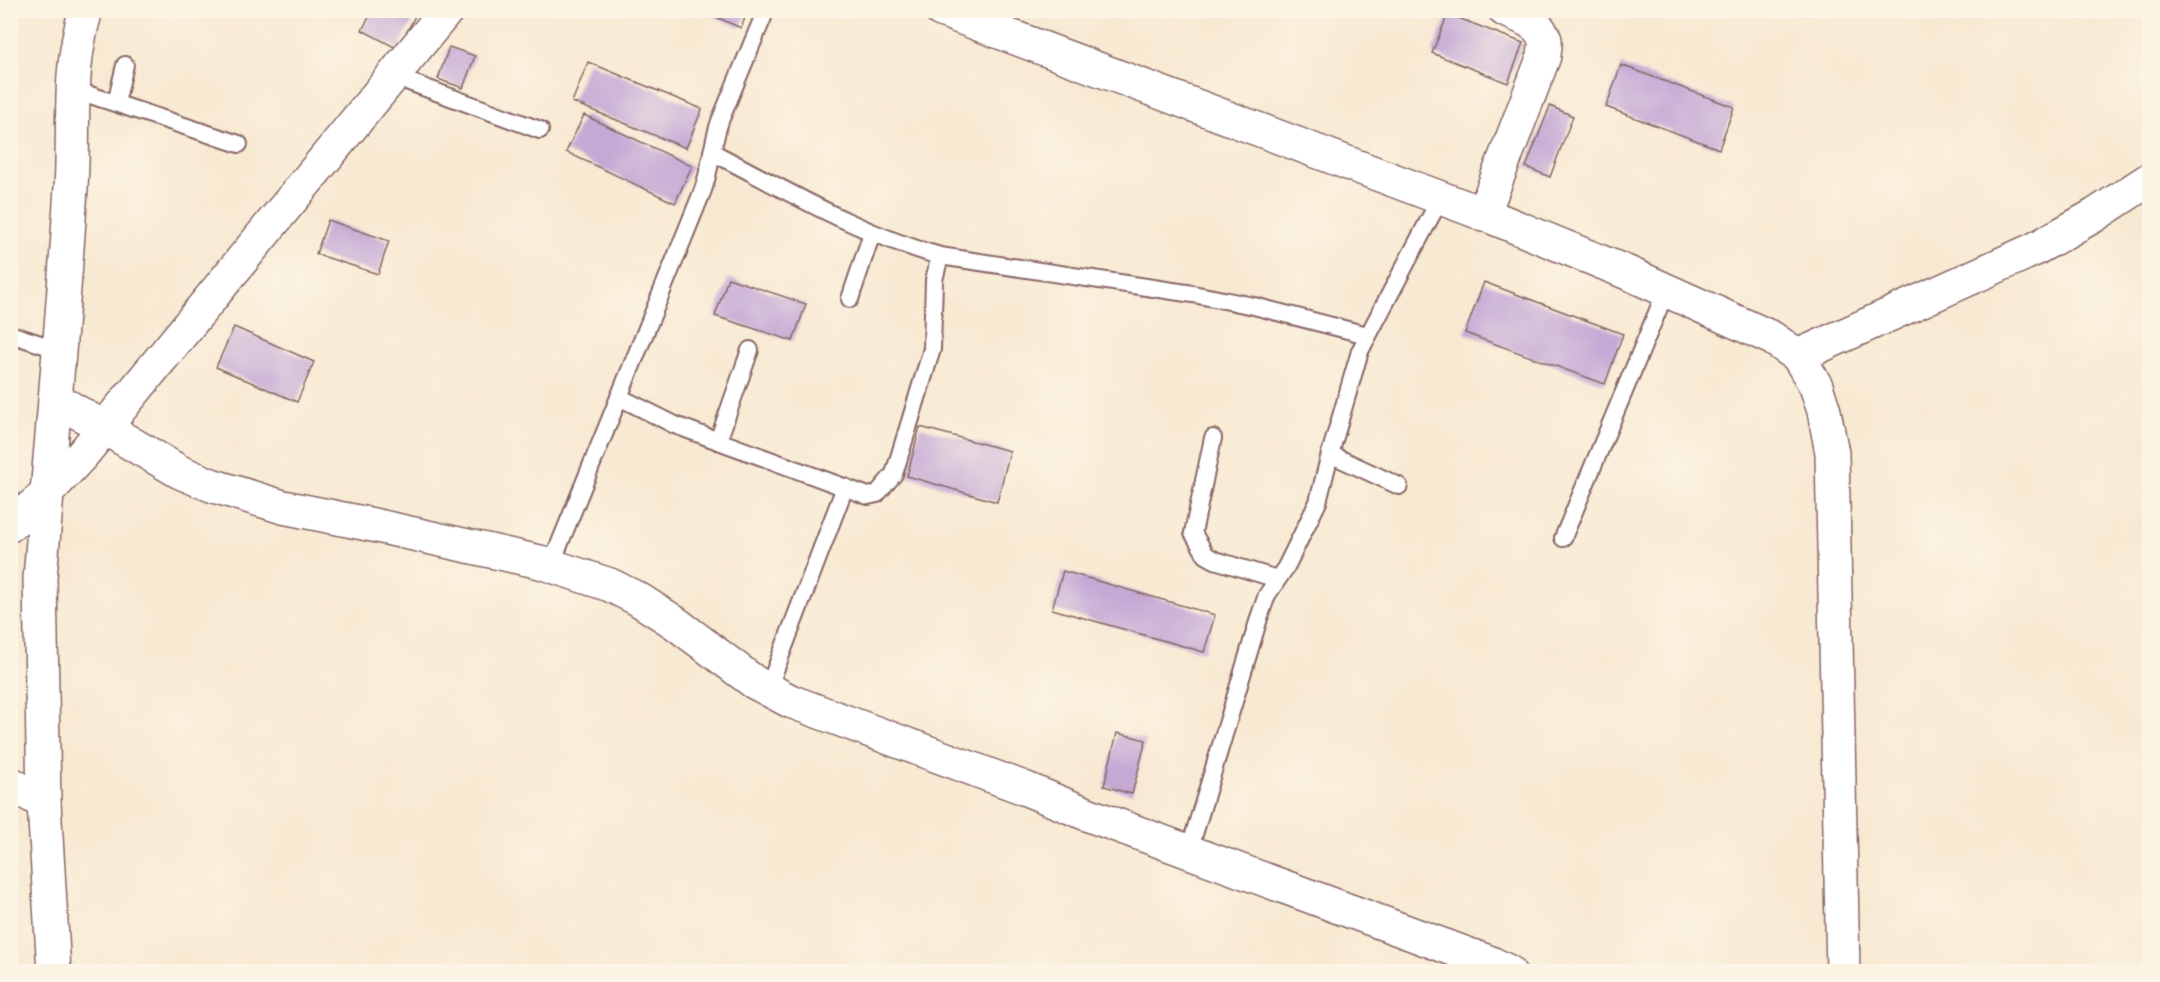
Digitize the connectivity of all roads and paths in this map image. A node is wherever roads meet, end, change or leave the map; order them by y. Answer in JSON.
{"nodes":[{"id":1,"x":86,"y":10,"type":"edge"},
{"id":2,"x":447,"y":10,"type":"edge"},
{"id":3,"x":766,"y":10,"type":"edge"},
{"id":4,"x":941,"y":10,"type":"edge"},
{"id":5,"x":1505,"y":10,"type":"edge"},
{"id":6,"x":124,"y":65,"type":"dead end"},
{"id":7,"x":393,"y":76,"type":"junction"},
{"id":8,"x":72,"y":89,"type":"junction"},
{"id":9,"x":116,"y":103,"type":"junction"},
{"id":10,"x":540,"y":130,"type":"dead end"},
{"id":11,"x":239,"y":144,"type":"dead end"},
{"id":12,"x":712,"y":152,"type":"junction"},
{"id":13,"x":2150,"y":179,"type":"edge"},
{"id":14,"x":1440,"y":199,"type":"junction"},
{"id":15,"x":1484,"y":215,"type":"junction"},
{"id":16,"x":872,"y":233,"type":"junction"},
{"id":17,"x":940,"y":256,"type":"junction"},
{"id":18,"x":1666,"y":291,"type":"junction"},
{"id":19,"x":849,"y":299,"type":"dead end"},
{"id":20,"x":10,"y":334,"type":"edge"},
{"id":21,"x":1367,"y":335,"type":"junction"},
{"id":22,"x":59,"y":350,"type":"junction"},
{"id":23,"x":750,"y":350,"type":"dead end"},
{"id":24,"x":1798,"y":356,"type":"junction"},
{"id":25,"x":619,"y":397,"type":"junction"},
{"id":26,"x":55,"y":399,"type":"junction"},
{"id":27,"x":104,"y":428,"type":"junction"},
{"id":28,"x":1213,"y":438,"type":"dead end"},
{"id":29,"x":718,"y":441,"type":"junction"},
{"id":30,"x":1330,"y":454,"type":"junction"},
{"id":31,"x":1399,"y":486,"type":"dead end"},
{"id":32,"x":845,"y":488,"type":"junction"},
{"id":33,"x":47,"y":493,"type":"junction"},
{"id":34,"x":10,"y":525,"type":"edge"},
{"id":35,"x":1563,"y":538,"type":"dead end"},
{"id":36,"x":551,"y":565,"type":"junction"},
{"id":37,"x":1277,"y":579,"type":"junction"},
{"id":38,"x":768,"y":689,"type":"junction"},
{"id":39,"x":10,"y":783,"type":"edge"},
{"id":40,"x":44,"y":803,"type":"junction"},
{"id":41,"x":1189,"y":851,"type":"junction"},
{"id":42,"x":54,"y":972,"type":"edge"},
{"id":43,"x":1509,"y":972,"type":"edge"},
{"id":44,"x":1843,"y":972,"type":"edge"}],
"edges":[{"from":1,"to":8,"type":"street"},
{"from":2,"to":7,"type":"street"},
{"from":3,"to":12,"type":"lane"},
{"from":4,"to":14,"type":"street"},
{"from":5,"to":15,"type":"street"},
{"from":6,"to":9,"type":"lane"},
{"from":7,"to":10,"type":"lane"},
{"from":7,"to":27,"type":"street"},
{"from":8,"to":9,"type":"lane"},
{"from":8,"to":22,"type":"street"},
{"from":9,"to":11,"type":"lane"},
{"from":12,"to":16,"type":"lane"},
{"from":12,"to":25,"type":"lane"},
{"from":13,"to":24,"type":"street"},
{"from":14,"to":15,"type":"street"},
{"from":14,"to":21,"type":"lane"},
{"from":15,"to":18,"type":"street"},
{"from":16,"to":17,"type":"lane"},
{"from":16,"to":19,"type":"lane"},
{"from":17,"to":21,"type":"lane"},
{"from":17,"to":32,"type":"lane"},
{"from":18,"to":24,"type":"street"},
{"from":18,"to":35,"type":"lane"},
{"from":20,"to":22,"type":"lane"},
{"from":21,"to":30,"type":"lane"},
{"from":22,"to":26,"type":"street"},
{"from":23,"to":29,"type":"lane"},
{"from":24,"to":44,"type":"street"},
{"from":25,"to":29,"type":"lane"},
{"from":25,"to":36,"type":"lane"},
{"from":26,"to":27,"type":"street"},
{"from":26,"to":33,"type":"street"},
{"from":27,"to":33,"type":"street"},
{"from":27,"to":36,"type":"street"},
{"from":28,"to":37,"type":"lane"},
{"from":29,"to":32,"type":"lane"},
{"from":30,"to":31,"type":"lane"},
{"from":30,"to":37,"type":"lane"},
{"from":32,"to":38,"type":"lane"},
{"from":33,"to":34,"type":"street"},
{"from":33,"to":40,"type":"street"},
{"from":36,"to":38,"type":"street"},
{"from":37,"to":41,"type":"lane"},
{"from":38,"to":41,"type":"street"},
{"from":39,"to":40,"type":"street"},
{"from":40,"to":42,"type":"street"},
{"from":41,"to":43,"type":"street"}]}
